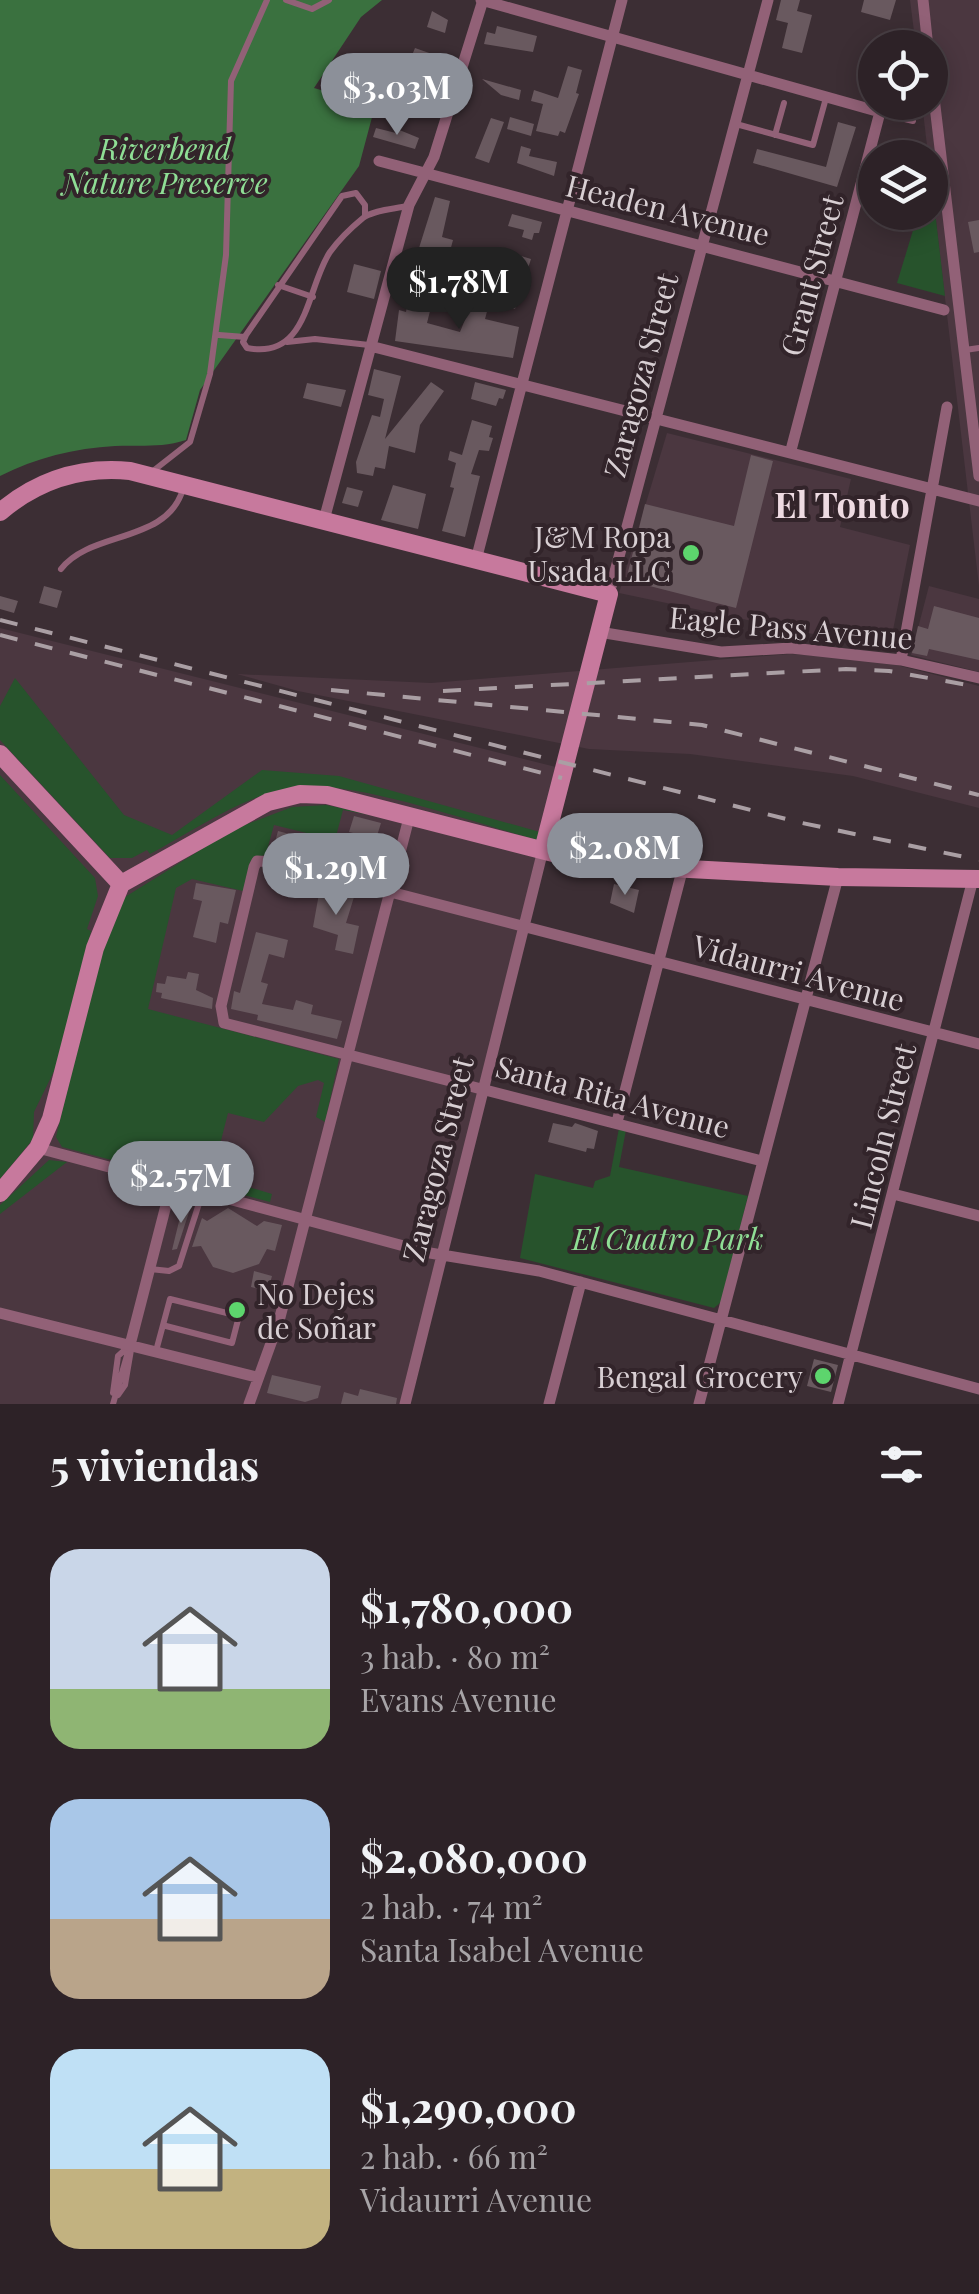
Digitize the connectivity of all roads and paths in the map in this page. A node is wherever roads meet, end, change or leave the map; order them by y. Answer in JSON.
{"nodes":[{"id":1,"x":268,"y":0,"type":"edge"},
{"id":2,"x":286,"y":0,"type":"edge"},
{"id":3,"x":329,"y":0,"type":"edge"},
{"id":4,"x":482,"y":0,"type":"edge"},
{"id":5,"x":622,"y":0,"type":"edge"},
{"id":6,"x":768,"y":0,"type":"edge"},
{"id":7,"x":923,"y":0,"type":"edge"},
{"id":8,"x":926,"y":30,"type":"edge"},
{"id":9,"x":612,"y":38,"type":"junction"},
{"id":10,"x":749,"y":77,"type":"junction"},
{"id":11,"x":826,"y":98,"type":"junction"},
{"id":12,"x":784,"y":103,"type":"dead end"},
{"id":13,"x":858,"y":104,"type":"edge"},
{"id":14,"x":873,"y":120,"type":"edge"},
{"id":15,"x":911,"y":120,"type":"edge"},
{"id":16,"x":937,"y":120,"type":"edge"},
{"id":17,"x":914,"y":121,"type":"dead end"},
{"id":18,"x":736,"y":124,"type":"junction"},
{"id":19,"x":775,"y":135,"type":"junction"},
{"id":20,"x":379,"y":160,"type":"dead end"},
{"id":21,"x":423,"y":172,"type":"junction"},
{"id":22,"x":408,"y":205,"type":"junction"},
{"id":23,"x":568,"y":209,"type":"junction"},
{"id":24,"x":365,"y":215,"type":"junction"},
{"id":25,"x":704,"y":244,"type":"junction"},
{"id":26,"x":836,"y":278,"type":"junction"},
{"id":27,"x":278,"y":285,"type":"junction"},
{"id":28,"x":313,"y":296,"type":"junction"},
{"id":29,"x":944,"y":310,"type":"dead end"},
{"id":30,"x":218,"y":335,"type":"junction"},
{"id":31,"x":245,"y":337,"type":"junction"},
{"id":32,"x":284,"y":343,"type":"junction"},
{"id":33,"x":370,"y":346,"type":"junction"},
{"id":34,"x":979,"y":348,"type":"edge"},
{"id":35,"x":964,"y":350,"type":"junction"},
{"id":36,"x":523,"y":382,"type":"junction"},
{"id":37,"x":947,"y":407,"type":"dead end"},
{"id":38,"x":658,"y":418,"type":"junction"},
{"id":39,"x":791,"y":450,"type":"junction"},
{"id":40,"x":148,"y":474,"type":"junction"},
{"id":41,"x":979,"y":476,"type":"edge"},
{"id":42,"x":185,"y":483,"type":"junction"},
{"id":43,"x":932,"y":488,"type":"junction"},
{"id":44,"x":979,"y":501,"type":"edge"},
{"id":45,"x":0,"y":512,"type":"edge"},
{"id":46,"x":324,"y":520,"type":"junction"},
{"id":47,"x":476,"y":560,"type":"junction"},
{"id":48,"x":61,"y":569,"type":"dead end"},
{"id":49,"x":609,"y":594,"type":"junction"},
{"id":50,"x":599,"y":632,"type":"junction"},
{"id":51,"x":901,"y":660,"type":"junction"},
{"id":52,"x":979,"y":678,"type":"edge"},
{"id":53,"x":0,"y":754,"type":"edge"},
{"id":54,"x":410,"y":814,"type":"junction"},
{"id":55,"x":543,"y":850,"type":"junction"},
{"id":56,"x":682,"y":870,"type":"junction"},
{"id":57,"x":838,"y":877,"type":"junction"},
{"id":58,"x":976,"y":879,"type":"edge"},
{"id":59,"x":121,"y":884,"type":"junction"},
{"id":60,"x":390,"y":892,"type":"junction"},
{"id":61,"x":526,"y":927,"type":"junction"},
{"id":62,"x":660,"y":961,"type":"junction"},
{"id":63,"x":806,"y":999,"type":"junction"},
{"id":64,"x":220,"y":1019,"type":"joint"},
{"id":65,"x":934,"y":1033,"type":"junction"},
{"id":66,"x":979,"y":1044,"type":"edge"},
{"id":67,"x":348,"y":1054,"type":"junction"},
{"id":68,"x":483,"y":1088,"type":"junction"},
{"id":69,"x":617,"y":1122,"type":"junction"},
{"id":70,"x":38,"y":1148,"type":"junction"},
{"id":71,"x":762,"y":1160,"type":"junction"},
{"id":72,"x":172,"y":1182,"type":"junction"},
{"id":73,"x":203,"y":1190,"type":"junction"},
{"id":74,"x":0,"y":1193,"type":"edge"},
{"id":75,"x":893,"y":1194,"type":"junction"},
{"id":76,"x":979,"y":1216,"type":"edge"},
{"id":77,"x":306,"y":1220,"type":"junction"},
{"id":78,"x":441,"y":1255,"type":"junction"},
{"id":79,"x":150,"y":1269,"type":"junction"},
{"id":80,"x":581,"y":1282,"type":"junction"},
{"id":81,"x":0,"y":1312,"type":"edge"},
{"id":82,"x":721,"y":1320,"type":"junction"},
{"id":83,"x":166,"y":1326,"type":"junction"},
{"id":84,"x":130,"y":1345,"type":"junction"},
{"id":85,"x":156,"y":1351,"type":"junction"},
{"id":86,"x":851,"y":1356,"type":"junction"},
{"id":87,"x":256,"y":1377,"type":"junction"},
{"id":88,"x":979,"y":1389,"type":"edge"},
{"id":89,"x":114,"y":1402,"type":"edge"},
{"id":90,"x":249,"y":1404,"type":"edge"},
{"id":91,"x":404,"y":1404,"type":"edge"},
{"id":92,"x":549,"y":1404,"type":"edge"},
{"id":93,"x":698,"y":1404,"type":"edge"},
{"id":94,"x":838,"y":1404,"type":"edge"}],
"edges":[{"from":1,"to":30,"type":"lane"},
{"from":2,"to":3,"type":"lane"},
{"from":4,"to":9,"type":"street"},
{"from":4,"to":21,"type":"street"},
{"from":5,"to":9,"type":"street"},
{"from":6,"to":10,"type":"street","name":"Zaragoza Street"},
{"from":7,"to":8,"type":"street"},
{"from":9,"to":10,"type":"street"},
{"from":9,"to":23,"type":"street"},
{"from":10,"to":11,"type":"street"},
{"from":10,"to":18,"type":"street","name":"Zaragoza Street"},
{"from":11,"to":13,"type":"street"},
{"from":11,"to":19,"type":"lane"},
{"from":12,"to":19,"type":"lane"},
{"from":14,"to":26,"type":"street","name":"Grant Street"},
{"from":15,"to":17,"type":"lane"},
{"from":16,"to":35,"type":"street"},
{"from":18,"to":19,"type":"lane"},
{"from":18,"to":25,"type":"street","name":"Zaragoza Street"},
{"from":20,"to":21,"type":"street","name":"Headen Avenue"},
{"from":21,"to":22,"type":"street"},
{"from":21,"to":23,"type":"street","name":"Headen Avenue"},
{"from":22,"to":24,"type":"lane"},
{"from":22,"to":33,"type":"street"},
{"from":23,"to":25,"type":"street","name":"Headen Avenue"},
{"from":23,"to":36,"type":"street"},
{"from":24,"to":27,"type":"lane"},
{"from":24,"to":28,"type":"lane"},
{"from":25,"to":26,"type":"street","name":"Headen Avenue"},
{"from":25,"to":38,"type":"street","name":"Zaragoza Street"},
{"from":26,"to":29,"type":"street","name":"Headen Avenue"},
{"from":26,"to":39,"type":"street","name":"Grant Street"},
{"from":27,"to":28,"type":"lane"},
{"from":27,"to":31,"type":"lane"},
{"from":28,"to":32,"type":"lane"},
{"from":30,"to":31,"type":"lane"},
{"from":30,"to":40,"type":"lane"},
{"from":31,"to":32,"type":"lane"},
{"from":32,"to":33,"type":"lane"},
{"from":33,"to":36,"type":"street"},
{"from":33,"to":46,"type":"street"},
{"from":34,"to":35,"type":"lane"},
{"from":35,"to":41,"type":"street"},
{"from":36,"to":38,"type":"street"},
{"from":36,"to":47,"type":"street"},
{"from":37,"to":43,"type":"street"},
{"from":38,"to":39,"type":"street"},
{"from":38,"to":49,"type":"street","name":"Zaragoza Street"},
{"from":39,"to":43,"type":"street"},
{"from":40,"to":42,"type":"main road"},
{"from":40,"to":45,"type":"main road"},
{"from":42,"to":46,"type":"main road"},
{"from":42,"to":48,"type":"lane"},
{"from":43,"to":44,"type":"street"},
{"from":43,"to":51,"type":"street"},
{"from":46,"to":47,"type":"main road"},
{"from":47,"to":49,"type":"main road"},
{"from":49,"to":50,"type":"main road","name":"Zaragoza Street"},
{"from":50,"to":51,"type":"street","name":"Eagle Pass Avenue"},
{"from":50,"to":55,"type":"main road","name":"Zaragoza Street"},
{"from":51,"to":52,"type":"street","name":"Eagle Pass Avenue"},
{"from":53,"to":59,"type":"main road"},
{"from":54,"to":55,"type":"main road"},
{"from":54,"to":59,"type":"main road"},
{"from":54,"to":60,"type":"street"},
{"from":55,"to":56,"type":"main road"},
{"from":55,"to":61,"type":"street","name":"Zaragoza Street"},
{"from":56,"to":57,"type":"main road"},
{"from":56,"to":62,"type":"street"},
{"from":57,"to":58,"type":"main road"},
{"from":57,"to":63,"type":"street"},
{"from":58,"to":65,"type":"street","name":"Lincoln Street"},
{"from":59,"to":70,"type":"main road"},
{"from":60,"to":61,"type":"street","name":"Vidaurri Avenue"},
{"from":60,"to":64,"type":"street","name":"Vidaurri Avenue"},
{"from":60,"to":67,"type":"street"},
{"from":61,"to":62,"type":"street","name":"Vidaurri Avenue"},
{"from":61,"to":68,"type":"street","name":"Zaragoza Street"},
{"from":62,"to":63,"type":"street","name":"Vidaurri Avenue"},
{"from":62,"to":69,"type":"street"},
{"from":63,"to":65,"type":"street","name":"Vidaurri Avenue"},
{"from":63,"to":71,"type":"street"},
{"from":64,"to":67,"type":"street","name":"Santa Rita Avenue"},
{"from":65,"to":66,"type":"street","name":"Vidaurri Avenue"},
{"from":65,"to":75,"type":"street","name":"Lincoln Street"},
{"from":67,"to":68,"type":"street","name":"Santa Rita Avenue"},
{"from":67,"to":77,"type":"street"},
{"from":68,"to":69,"type":"street","name":"Santa Rita Avenue"},
{"from":68,"to":78,"type":"street","name":"Zaragoza Street"},
{"from":69,"to":71,"type":"street","name":"Santa Rita Avenue"},
{"from":70,"to":72,"type":"street"},
{"from":70,"to":74,"type":"main road"},
{"from":71,"to":82,"type":"street"},
{"from":72,"to":73,"type":"street"},
{"from":72,"to":79,"type":"street"},
{"from":73,"to":77,"type":"street"},
{"from":73,"to":79,"type":"lane"},
{"from":75,"to":76,"type":"street"},
{"from":75,"to":86,"type":"street","name":"Lincoln Street"},
{"from":77,"to":78,"type":"street"},
{"from":77,"to":87,"type":"street"},
{"from":78,"to":80,"type":"street"},
{"from":78,"to":91,"type":"street","name":"Zaragoza Street"},
{"from":79,"to":84,"type":"street"},
{"from":80,"to":82,"type":"street"},
{"from":80,"to":92,"type":"street"},
{"from":81,"to":84,"type":"street"},
{"from":82,"to":86,"type":"street"},
{"from":82,"to":93,"type":"street"},
{"from":83,"to":83,"type":"lane"},
{"from":83,"to":85,"type":"lane"},
{"from":84,"to":85,"type":"street"},
{"from":84,"to":89,"type":"lane"},
{"from":85,"to":87,"type":"street"},
{"from":86,"to":88,"type":"street"},
{"from":86,"to":94,"type":"street","name":"Lincoln Street"},
{"from":87,"to":90,"type":"street"}]}
